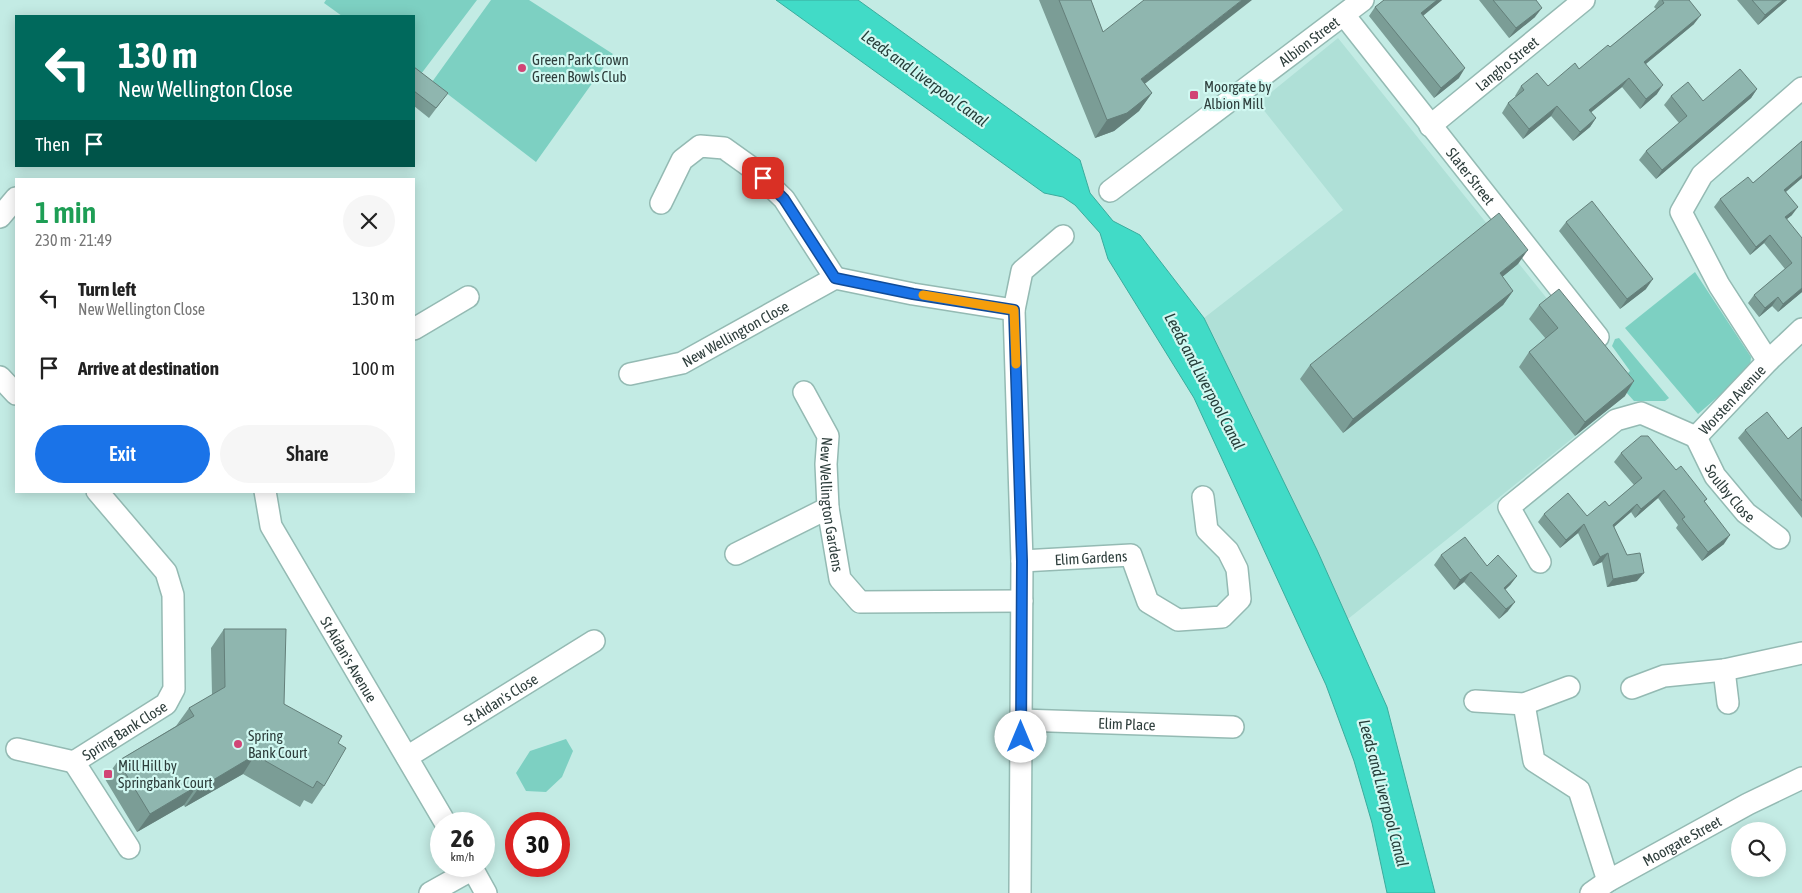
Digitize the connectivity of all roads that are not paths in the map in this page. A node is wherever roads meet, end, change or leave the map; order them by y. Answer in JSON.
{"nodes":[{"id":1,"x":1363,"y":0,"type":"edge"},
{"id":2,"x":1584,"y":0,"type":"edge"},
{"id":3,"x":1344,"y":15,"type":"junction"},
{"id":4,"x":1802,"y":88,"type":"edge"},
{"id":5,"x":1430,"y":126,"type":"junction"},
{"id":6,"x":1110,"y":191,"type":"dead end"},
{"id":7,"x":15,"y":199,"type":"edge"},
{"id":8,"x":661,"y":203,"type":"dead end"},
{"id":9,"x":0,"y":217,"type":"edge"},
{"id":10,"x":1063,"y":236,"type":"dead end"},
{"id":11,"x":835,"y":278,"type":"junction"},
{"id":12,"x":468,"y":297,"type":"dead end"},
{"id":13,"x":1014,"y":310,"type":"junction"},
{"id":14,"x":415,"y":328,"type":"edge"},
{"id":15,"x":1802,"y":330,"type":"edge"},
{"id":16,"x":1598,"y":337,"type":"edge"},
{"id":17,"x":1768,"y":361,"type":"junction"},
{"id":18,"x":630,"y":374,"type":"dead end"},
{"id":19,"x":0,"y":377,"type":"edge"},
{"id":20,"x":804,"y":392,"type":"dead end"},
{"id":21,"x":15,"y":393,"type":"edge"},
{"id":22,"x":1696,"y":437,"type":"junction"},
{"id":23,"x":264,"y":493,"type":"edge"},
{"id":24,"x":1203,"y":497,"type":"dead end"},
{"id":25,"x":103,"y":499,"type":"edge"},
{"id":26,"x":828,"y":508,"type":"junction"},
{"id":27,"x":1779,"y":538,"type":"dead end"},
{"id":28,"x":736,"y":554,"type":"dead end"},
{"id":29,"x":1022,"y":561,"type":"junction"},
{"id":30,"x":1540,"y":562,"type":"dead end"},
{"id":31,"x":1022,"y":601,"type":"junction"},
{"id":32,"x":594,"y":641,"type":"dead end"},
{"id":33,"x":1802,"y":653,"type":"edge"},
{"id":34,"x":1724,"y":670,"type":"junction"},
{"id":35,"x":1569,"y":687,"type":"dead end"},
{"id":36,"x":1632,"y":688,"type":"dead end"},
{"id":37,"x":1475,"y":702,"type":"dead end"},
{"id":38,"x":1728,"y":703,"type":"dead end"},
{"id":39,"x":1524,"y":704,"type":"junction"},
{"id":40,"x":1021,"y":720,"type":"junction"},
{"id":41,"x":1233,"y":727,"type":"dead end"},
{"id":42,"x":17,"y":749,"type":"dead end"},
{"id":43,"x":407,"y":757,"type":"junction"},
{"id":44,"x":74,"y":762,"type":"junction"},
{"id":45,"x":1802,"y":778,"type":"edge"},
{"id":46,"x":439,"y":812,"type":"edge"},
{"id":47,"x":129,"y":848,"type":"dead end"},
{"id":48,"x":456,"y":877,"type":"edge"},
{"id":49,"x":477,"y":877,"type":"edge"},
{"id":50,"x":1600,"y":887,"type":"edge"},
{"id":51,"x":430,"y":893,"type":"edge"},
{"id":52,"x":486,"y":893,"type":"edge"},
{"id":53,"x":1020,"y":893,"type":"edge"}],
"edges":[{"from":1,"to":3,"type":"street","name":"Albion Street"},
{"from":2,"to":5,"type":"street","name":"Langho Street"},
{"from":3,"to":5,"type":"street","name":"Slater Street"},
{"from":3,"to":6,"type":"street","name":"Albion Street"},
{"from":4,"to":17,"type":"street","name":"Worsten Avenue"},
{"from":5,"to":16,"type":"street","name":"Slater Street"},
{"from":7,"to":9,"type":"street"},
{"from":8,"to":11,"type":"street"},
{"from":10,"to":13,"type":"street"},
{"from":11,"to":13,"type":"street"},
{"from":11,"to":18,"type":"street","name":"New Wellington Close"},
{"from":12,"to":14,"type":"street"},
{"from":13,"to":29,"type":"street"},
{"from":15,"to":17,"type":"street"},
{"from":17,"to":22,"type":"street","name":"Worsten Avenue"},
{"from":19,"to":21,"type":"street"},
{"from":20,"to":26,"type":"street","name":"New Wellington Gardens"},
{"from":22,"to":27,"type":"street","name":"Soulby Close"},
{"from":22,"to":30,"type":"street","name":"Worsten Avenue"},
{"from":23,"to":43,"type":"street","name":"St Aidan's Avenue"},
{"from":24,"to":29,"type":"street","name":"Elim Gardens"},
{"from":25,"to":44,"type":"street","name":"Spring Bank Close"},
{"from":26,"to":28,"type":"street"},
{"from":26,"to":31,"type":"street","name":"New Wellington Gardens"},
{"from":29,"to":31,"type":"street"},
{"from":31,"to":40,"type":"street"},
{"from":32,"to":43,"type":"street","name":"St Aidan's Close"},
{"from":33,"to":34,"type":"street"},
{"from":34,"to":36,"type":"street"},
{"from":34,"to":38,"type":"street"},
{"from":35,"to":39,"type":"street"},
{"from":37,"to":39,"type":"street"},
{"from":39,"to":50,"type":"street"},
{"from":40,"to":41,"type":"street","name":"Elim Place"},
{"from":40,"to":53,"type":"street"},
{"from":42,"to":44,"type":"street","name":"Spring Bank Close"},
{"from":43,"to":46,"type":"street","name":"St Aidan's Avenue"},
{"from":44,"to":47,"type":"street","name":"Spring Bank Close"},
{"from":45,"to":50,"type":"street","name":"Moorgate Street"},
{"from":48,"to":51,"type":"street"},
{"from":49,"to":52,"type":"street"}]}
